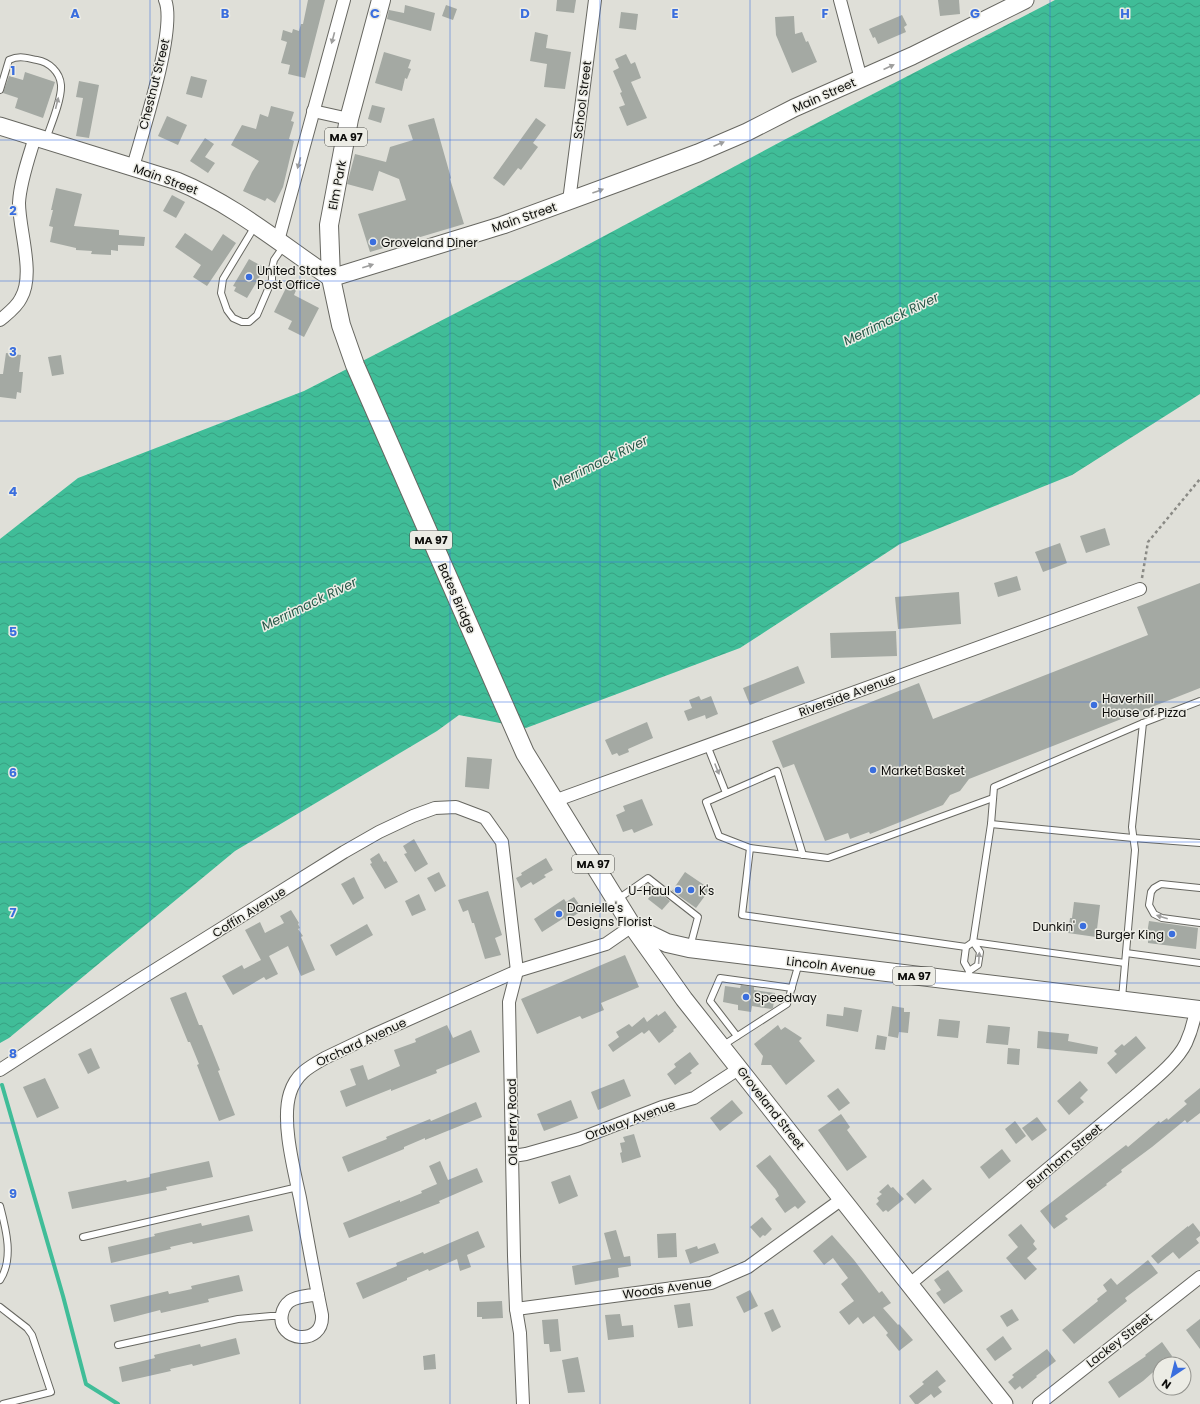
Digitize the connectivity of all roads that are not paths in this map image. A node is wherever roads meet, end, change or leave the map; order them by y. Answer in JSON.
{"nodes":[{"id":1,"x":164,"y":0,"type":"edge"},
{"id":2,"x":344,"y":0,"type":"edge"},
{"id":3,"x":381,"y":0,"type":"edge"},
{"id":4,"x":595,"y":0,"type":"edge"},
{"id":5,"x":840,"y":0,"type":"edge"},
{"id":6,"x":1025,"y":0,"type":"edge"},
{"id":7,"x":861,"y":78,"type":"junction"},
{"id":8,"x":0,"y":90,"type":"edge"},
{"id":9,"x":313,"y":111,"type":"junction"},
{"id":10,"x":349,"y":119,"type":"junction"},
{"id":11,"x":0,"y":126,"type":"edge"},
{"id":12,"x":40,"y":139,"type":"junction"},
{"id":13,"x":133,"y":167,"type":"junction"},
{"id":14,"x":569,"y":201,"type":"junction"},
{"id":15,"x":255,"y":226,"type":"junction"},
{"id":16,"x":281,"y":243,"type":"junction"},
{"id":17,"x":331,"y":278,"type":"junction"},
{"id":18,"x":0,"y":320,"type":"edge"},
{"id":19,"x":1140,"y":589,"type":"road end"},
{"id":20,"x":1200,"y":701,"type":"edge"},
{"id":21,"x":1143,"y":723,"type":"junction"},
{"id":22,"x":707,"y":746,"type":"junction"},
{"id":23,"x":726,"y":793,"type":"junction"},
{"id":24,"x":993,"y":798,"type":"junction"},
{"id":25,"x":554,"y":801,"type":"junction"},
{"id":26,"x":991,"y":824,"type":"junction"},
{"id":27,"x":1133,"y":838,"type":"junction"},
{"id":28,"x":502,"y":842,"type":"joint"},
{"id":29,"x":1200,"y":842,"type":"edge"},
{"id":30,"x":750,"y":848,"type":"junction"},
{"id":31,"x":803,"y":855,"type":"junction"},
{"id":32,"x":1200,"y":888,"type":"edge"},
{"id":33,"x":616,"y":901,"type":"junction"},
{"id":34,"x":1200,"y":923,"type":"edge"},
{"id":35,"x":632,"y":926,"type":"junction"},
{"id":36,"x":973,"y":942,"type":"junction"},
{"id":37,"x":966,"y":947,"type":"junction"},
{"id":38,"x":689,"y":948,"type":"junction"},
{"id":39,"x":1126,"y":953,"type":"junction"},
{"id":40,"x":800,"y":962,"type":"junction"},
{"id":41,"x":1125,"y":963,"type":"junction"},
{"id":42,"x":1200,"y":963,"type":"edge"},
{"id":43,"x":517,"y":971,"type":"junction"},
{"id":44,"x":968,"y":977,"type":"junction"},
{"id":45,"x":792,"y":988,"type":"junction"},
{"id":46,"x":1122,"y":1001,"type":"junction"},
{"id":47,"x":1198,"y":1010,"type":"edge"},
{"id":48,"x":737,"y":1036,"type":"junction"},
{"id":49,"x":722,"y":1046,"type":"junction"},
{"id":50,"x":740,"y":1068,"type":"junction"},
{"id":51,"x":0,"y":1070,"type":"edge"},
{"id":52,"x":513,"y":1156,"type":"junction"},
{"id":53,"x":298,"y":1187,"type":"junction"},
{"id":54,"x":842,"y":1200,"type":"junction"},
{"id":55,"x":0,"y":1206,"type":"edge"},
{"id":56,"x":83,"y":1237,"type":"dead end"},
{"id":57,"x":1200,"y":1277,"type":"edge"},
{"id":58,"x":0,"y":1280,"type":"edge"},
{"id":59,"x":910,"y":1284,"type":"junction"},
{"id":60,"x":318,"y":1294,"type":"junction"},
{"id":61,"x":0,"y":1307,"type":"edge"},
{"id":62,"x":516,"y":1308,"type":"junction"},
{"id":63,"x":282,"y":1316,"type":"junction"},
{"id":64,"x":118,"y":1345,"type":"dead end"},
{"id":65,"x":3,"y":1404,"type":"edge"},
{"id":66,"x":523,"y":1404,"type":"edge"},
{"id":67,"x":1004,"y":1404,"type":"edge"},
{"id":68,"x":1039,"y":1404,"type":"edge"}],
"edges":[{"from":1,"to":13,"type":"street","name":"Chestnut Street"},
{"from":2,"to":9,"type":"street","one_way":true},
{"from":3,"to":10,"type":"main road","name":"Elm Park","number":"MA 97"},
{"from":4,"to":14,"type":"street","name":"School Street"},
{"from":5,"to":7,"type":"street"},
{"from":7,"to":6,"type":"main road","name":"Main Street","one_way":true},
{"from":14,"to":7,"type":"main road","name":"Main Street","one_way":true},
{"from":12,"to":8,"type":"lane","one_way":true},
{"from":9,"to":10,"type":"street"},
{"from":9,"to":16,"type":"street","one_way":true},
{"from":10,"to":17,"type":"main road","name":"Elm Park","number":"MA 97"},
{"from":11,"to":12,"type":"main road","name":"Main Street"},
{"from":12,"to":13,"type":"main road","name":"Main Street"},
{"from":12,"to":18,"type":"street"},
{"from":13,"to":15,"type":"main road","name":"Main Street"},
{"from":17,"to":14,"type":"main road","name":"Main Street","one_way":true},
{"from":15,"to":16,"type":"main road","name":"Main Street"},
{"from":15,"to":16,"type":"lane"},
{"from":16,"to":17,"type":"main road","name":"Main Street"},
{"from":17,"to":25,"type":"main road","name":"Bates Bridge","number":"MA 97"},
{"from":19,"to":22,"type":"street","name":"Riverside Avenue"},
{"from":20,"to":21,"type":"lane"},
{"from":21,"to":24,"type":"lane"},
{"from":21,"to":27,"type":"lane"},
{"from":22,"to":23,"type":"lane","one_way":true},
{"from":22,"to":25,"type":"street","name":"Riverside Avenue"},
{"from":23,"to":30,"type":"lane"},
{"from":23,"to":31,"type":"lane"},
{"from":24,"to":26,"type":"lane"},
{"from":24,"to":31,"type":"lane"},
{"from":25,"to":33,"type":"main road","name":"Groveland Street","number":"MA 97"},
{"from":26,"to":27,"type":"lane"},
{"from":26,"to":36,"type":"lane"},
{"from":27,"to":29,"type":"lane"},
{"from":27,"to":39,"type":"lane"},
{"from":28,"to":43,"type":"street","name":"Old Ferry Road"},
{"from":28,"to":51,"type":"street","name":"Coffin Avenue"},
{"from":30,"to":31,"type":"lane"},
{"from":30,"to":37,"type":"lane"},
{"from":34,"to":32,"type":"lane","one_way":true},
{"from":33,"to":35,"type":"main road","name":"Groveland Street","number":"MA 97"},
{"from":33,"to":38,"type":"lane"},
{"from":35,"to":38,"type":"main road","name":"Lincoln Avenue","number":"MA 97"},
{"from":35,"to":43,"type":"street","name":"Orchard Avenue"},
{"from":35,"to":49,"type":"main road","name":"Groveland Street"},
{"from":36,"to":37,"type":"lane"},
{"from":36,"to":41,"type":"lane"},
{"from":44,"to":36,"type":"lane","one_way":true},
{"from":37,"to":44,"type":"lane"},
{"from":38,"to":40,"type":"main road","name":"Lincoln Avenue","number":"MA 97"},
{"from":39,"to":41,"type":"lane"},
{"from":39,"to":42,"type":"lane"},
{"from":40,"to":44,"type":"main road","name":"Lincoln Avenue","number":"MA 97"},
{"from":40,"to":45,"type":"lane"},
{"from":41,"to":46,"type":"lane"},
{"from":43,"to":52,"type":"street","name":"Old Ferry Road"},
{"from":43,"to":53,"type":"street","name":"Orchard Avenue"},
{"from":44,"to":46,"type":"main road","name":"Lincoln Avenue","number":"MA 97"},
{"from":45,"to":48,"type":"lane"},
{"from":45,"to":48,"type":"lane"},
{"from":46,"to":47,"type":"main road","name":"Lincoln Avenue","number":"MA 97"},
{"from":47,"to":59,"type":"street","name":"Burnham Street"},
{"from":48,"to":49,"type":"lane"},
{"from":49,"to":50,"type":"main road","name":"Groveland Street"},
{"from":50,"to":52,"type":"street","name":"Ordway Avenue"},
{"from":50,"to":54,"type":"main road","name":"Groveland Street"},
{"from":52,"to":62,"type":"street","name":"Old Ferry Road"},
{"from":53,"to":56,"type":"lane"},
{"from":53,"to":60,"type":"street","name":"Orchard Avenue"},
{"from":54,"to":59,"type":"main road","name":"Groveland Street"},
{"from":54,"to":62,"type":"street","name":"Woods Avenue"},
{"from":55,"to":58,"type":"lane"},
{"from":57,"to":68,"type":"street","name":"Lackey Street"},
{"from":59,"to":67,"type":"main road","name":"Groveland Street"},
{"from":60,"to":63,"type":"street"},
{"from":60,"to":63,"type":"street","name":"Orchard Avenue"},
{"from":61,"to":65,"type":"lane"},
{"from":62,"to":66,"type":"street","name":"Old Ferry Road"},
{"from":63,"to":64,"type":"lane"}]}
